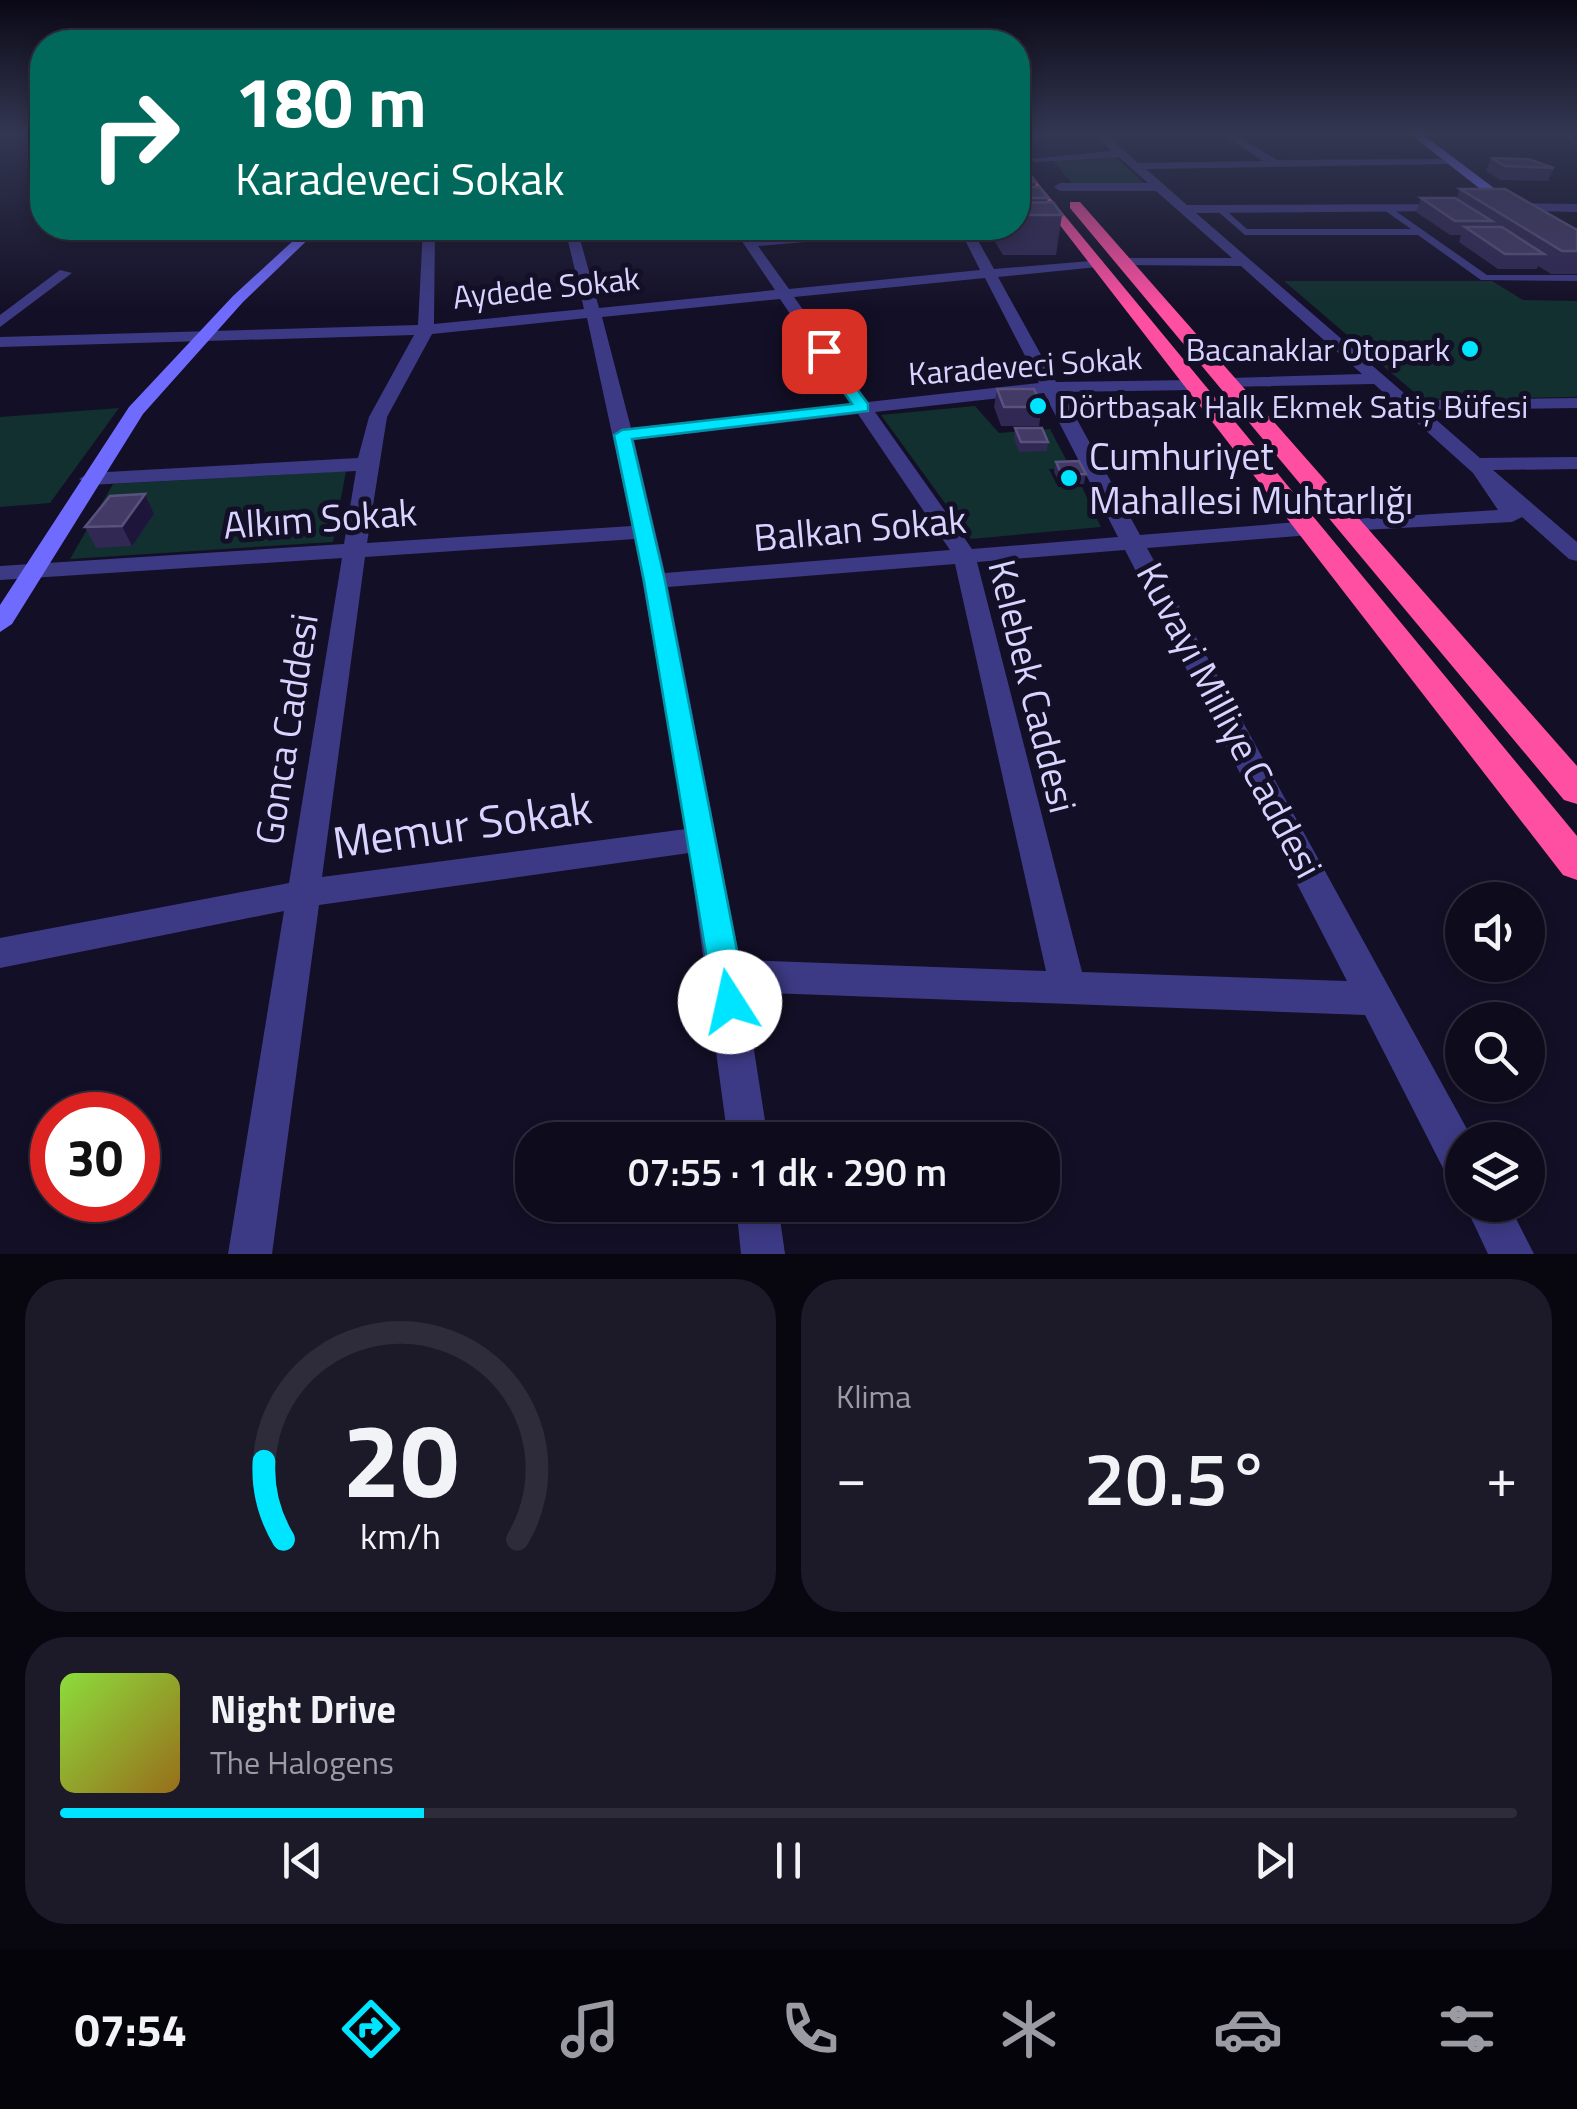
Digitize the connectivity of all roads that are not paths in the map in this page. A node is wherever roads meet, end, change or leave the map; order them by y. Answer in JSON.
{"nodes":[{"id":1,"x":1050,"y":193,"type":"edge"},
{"id":2,"x":1065,"y":193,"type":"edge"},
{"id":3,"x":1167,"y":193,"type":"edge"},
{"id":4,"x":1492,"y":193,"type":"edge"},
{"id":5,"x":1511,"y":206,"type":"junction"},
{"id":6,"x":1475,"y":207,"type":"edge"},
{"id":7,"x":1493,"y":207,"type":"edge"},
{"id":8,"x":1387,"y":208,"type":"junction"},
{"id":9,"x":1577,"y":208,"type":"edge"},
{"id":10,"x":1186,"y":209,"type":"junction"},
{"id":11,"x":1218,"y":209,"type":"junction"},
{"id":12,"x":1541,"y":224,"type":"edge"},
{"id":13,"x":1421,"y":232,"type":"junction"},
{"id":14,"x":302,"y":240,"type":"edge"},
{"id":15,"x":429,"y":240,"type":"edge"},
{"id":16,"x":574,"y":240,"type":"edge"},
{"id":17,"x":747,"y":240,"type":"edge"},
{"id":18,"x":971,"y":240,"type":"edge"},
{"id":19,"x":1126,"y":262,"type":"junction"},
{"id":20,"x":1246,"y":262,"type":"junction"},
{"id":21,"x":1097,"y":263,"type":"junction"},
{"id":22,"x":990,"y":273,"type":"junction"},
{"id":23,"x":65,"y":274,"type":"dead end"},
{"id":24,"x":1577,"y":278,"type":"edge"},
{"id":25,"x":784,"y":294,"type":"junction"},
{"id":26,"x":594,"y":313,"type":"junction"},
{"id":27,"x":0,"y":322,"type":"edge"},
{"id":28,"x":426,"y":330,"type":"junction"},
{"id":29,"x":199,"y":340,"type":"junction"},
{"id":30,"x":0,"y":342,"type":"edge"},
{"id":31,"x":1380,"y":379,"type":"junction"},
{"id":32,"x":1231,"y":383,"type":"junction"},
{"id":33,"x":1194,"y":384,"type":"junction"},
{"id":34,"x":1052,"y":387,"type":"junction"},
{"id":35,"x":1577,"y":403,"type":"edge"},
{"id":36,"x":1411,"y":406,"type":"junction"},
{"id":37,"x":862,"y":408,"type":"junction"},
{"id":38,"x":622,"y":435,"type":"junction"},
{"id":39,"x":1577,"y":462,"type":"edge"},
{"id":40,"x":367,"y":464,"type":"junction"},
{"id":41,"x":1476,"y":464,"type":"junction"},
{"id":42,"x":90,"y":479,"type":"junction"},
{"id":43,"x":1353,"y":526,"type":"junction"},
{"id":44,"x":1310,"y":528,"type":"junction"},
{"id":45,"x":644,"y":532,"type":"junction"},
{"id":46,"x":1134,"y":540,"type":"junction"},
{"id":47,"x":354,"y":550,"type":"junction"},
{"id":48,"x":964,"y":554,"type":"junction"},
{"id":49,"x":1577,"y":554,"type":"edge"},
{"id":50,"x":30,"y":571,"type":"junction"},
{"id":51,"x":0,"y":573,"type":"edge"},
{"id":52,"x":655,"y":581,"type":"junction"},
{"id":53,"x":0,"y":624,"type":"edge"},
{"id":54,"x":1577,"y":790,"type":"edge"},
{"id":55,"x":701,"y":838,"type":"junction"},
{"id":56,"x":1577,"y":864,"type":"edge"},
{"id":57,"x":301,"y":894,"type":"junction"},
{"id":58,"x":0,"y":953,"type":"edge"},
{"id":59,"x":726,"y":975,"type":"junction"},
{"id":60,"x":1068,"y":988,"type":"junction"},
{"id":61,"x":1377,"y":998,"type":"junction"},
{"id":62,"x":746,"y":1122,"type":"edge"},
{"id":63,"x":1445,"y":1128,"type":"edge"},
{"id":64,"x":759,"y":1222,"type":"edge"},
{"id":65,"x":1495,"y":1222,"type":"edge"},
{"id":66,"x":250,"y":1254,"type":"edge"},
{"id":67,"x":763,"y":1254,"type":"edge"},
{"id":68,"x":1512,"y":1254,"type":"edge"}],
"edges":[{"from":1,"to":21,"type":"highway"},
{"from":2,"to":19,"type":"highway"},
{"from":3,"to":10,"type":"street"},
{"from":4,"to":5,"type":"street"},
{"from":5,"to":7,"type":"street"},
{"from":5,"to":9,"type":"street"},
{"from":5,"to":12,"type":"street"},
{"from":6,"to":8,"type":"street"},
{"from":8,"to":11,"type":"street"},
{"from":8,"to":13,"type":"lane"},
{"from":10,"to":11,"type":"street"},
{"from":10,"to":20,"type":"street"},
{"from":11,"to":13,"type":"lane"},
{"from":13,"to":24,"type":"lane"},
{"from":14,"to":29,"type":"street"},
{"from":15,"to":28,"type":"street","name":"Gonca Caddesi"},
{"from":16,"to":26,"type":"street"},
{"from":17,"to":25,"type":"street","name":"Kelebek Caddesi"},
{"from":18,"to":22,"type":"street","name":"Kuvayi Milliye Caddesi"},
{"from":19,"to":20,"type":"street"},
{"from":19,"to":32,"type":"highway"},
{"from":20,"to":31,"type":"street"},
{"from":21,"to":22,"type":"street","name":"Aydede Sokak"},
{"from":21,"to":33,"type":"highway"},
{"from":22,"to":25,"type":"street","name":"Aydede Sokak"},
{"from":22,"to":34,"type":"street","name":"Kuvayi Milliye Caddesi"},
{"from":23,"to":27,"type":"street"},
{"from":25,"to":26,"type":"street","name":"Aydede Sokak"},
{"from":25,"to":37,"type":"street","name":"Kelebek Caddesi"},
{"from":26,"to":28,"type":"street","name":"Aydede Sokak"},
{"from":26,"to":38,"type":"street"},
{"from":28,"to":29,"type":"street","name":"Aydede Sokak"},
{"from":28,"to":40,"type":"street","name":"Gonca Caddesi"},
{"from":29,"to":30,"type":"street","name":"Aydede Sokak"},
{"from":29,"to":42,"type":"street"},
{"from":31,"to":32,"type":"street"},
{"from":31,"to":36,"type":"street"},
{"from":32,"to":43,"type":"highway"},
{"from":33,"to":34,"type":"street","name":"Karadeveci Sokak"},
{"from":33,"to":44,"type":"highway"},
{"from":34,"to":37,"type":"street","name":"Karadeveci Sokak"},
{"from":34,"to":46,"type":"street","name":"Kuvayi Milliye Caddesi"},
{"from":35,"to":36,"type":"street"},
{"from":36,"to":41,"type":"street"},
{"from":37,"to":38,"type":"street","name":"Karadeveci Sokak"},
{"from":37,"to":48,"type":"street","name":"Kelebek Caddesi"},
{"from":38,"to":45,"type":"street"},
{"from":39,"to":41,"type":"street"},
{"from":40,"to":42,"type":"street"},
{"from":40,"to":47,"type":"street","name":"Gonca Caddesi"},
{"from":41,"to":43,"type":"street"},
{"from":41,"to":49,"type":"street"},
{"from":42,"to":50,"type":"street"},
{"from":43,"to":54,"type":"highway"},
{"from":44,"to":46,"type":"street","name":"Balkan Sokak"},
{"from":44,"to":56,"type":"highway"},
{"from":45,"to":47,"type":"street","name":"Alkım Sokak"},
{"from":45,"to":52,"type":"street"},
{"from":46,"to":48,"type":"street","name":"Balkan Sokak"},
{"from":46,"to":61,"type":"street","name":"Kuvayi Milliye Caddesi"},
{"from":47,"to":50,"type":"street","name":"Alkım Sokak"},
{"from":47,"to":57,"type":"street","name":"Gonca Caddesi"},
{"from":48,"to":52,"type":"street","name":"Balkan Sokak"},
{"from":48,"to":60,"type":"street","name":"Kelebek Caddesi"},
{"from":50,"to":51,"type":"street","name":"Alkım Sokak"},
{"from":50,"to":53,"type":"street"},
{"from":52,"to":55,"type":"street"},
{"from":55,"to":57,"type":"street","name":"Memur Sokak"},
{"from":55,"to":59,"type":"street"},
{"from":57,"to":58,"type":"street","name":"Memur Sokak"},
{"from":57,"to":66,"type":"street","name":"Gonca Caddesi"},
{"from":59,"to":60,"type":"street"},
{"from":59,"to":62,"type":"street"},
{"from":60,"to":61,"type":"street"},
{"from":61,"to":63,"type":"street","name":"Kuvayi Milliye Caddesi"},
{"from":64,"to":67,"type":"street"},
{"from":65,"to":68,"type":"street"}]}
